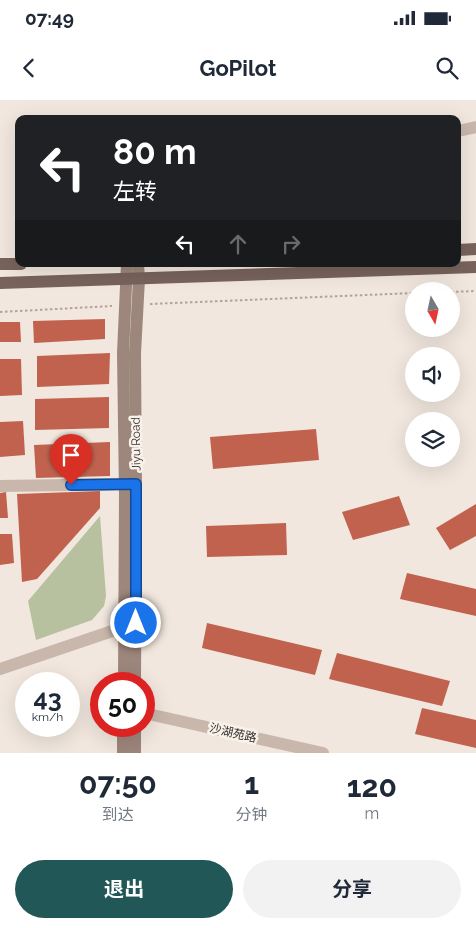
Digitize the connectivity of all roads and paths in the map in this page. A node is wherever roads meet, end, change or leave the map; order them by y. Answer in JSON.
{"nodes":[{"id":1,"x":476,"y":127,"type":"edge"},
{"id":2,"x":461,"y":131,"type":"edge"},
{"id":3,"x":476,"y":249,"type":"edge"},
{"id":4,"x":461,"y":250,"type":"edge"},
{"id":5,"x":0,"y":264,"type":"edge"},
{"id":6,"x":15,"y":264,"type":"edge"},
{"id":7,"x":128,"y":267,"type":"edge"},
{"id":8,"x":137,"y":267,"type":"edge"},
{"id":9,"x":476,"y":268,"type":"edge"},
{"id":10,"x":133,"y":279,"type":"junction"},
{"id":11,"x":0,"y":283,"type":"edge"},
{"id":12,"x":476,"y":291,"type":"edge"},
{"id":13,"x":460,"y":292,"type":"edge"},
{"id":14,"x":405,"y":293,"type":"edge"},
{"id":15,"x":132,"y":305,"type":"junction"},
{"id":16,"x":0,"y":312,"type":"edge"},
{"id":17,"x":130,"y":484,"type":"junction"},
{"id":18,"x":0,"y":486,"type":"edge"},
{"id":19,"x":130,"y":625,"type":"junction"},
{"id":20,"x":0,"y":669,"type":"edge"},
{"id":21,"x":125,"y":672,"type":"edge"},
{"id":22,"x":134,"y":672,"type":"edge"},
{"id":23,"x":155,"y":715,"type":"edge"},
{"id":24,"x":123,"y":737,"type":"edge"},
{"id":25,"x":135,"y":737,"type":"edge"},
{"id":26,"x":123,"y":753,"type":"edge"},
{"id":27,"x":134,"y":753,"type":"edge"},
{"id":28,"x":323,"y":753,"type":"edge"}],
"edges":[{"from":1,"to":2,"type":"street"},
{"from":3,"to":4,"type":"main road"},
{"from":5,"to":6,"type":"main road"},
{"from":7,"to":10,"type":"main road","name":"Jiyu Road"},
{"from":8,"to":10,"type":"main road","name":"Jiyu Road"},
{"from":9,"to":10,"type":"main road"},
{"from":10,"to":11,"type":"main road"},
{"from":10,"to":15,"type":"main road","name":"Jiyu Road"},
{"from":12,"to":13,"type":"path"},
{"from":14,"to":15,"type":"path"},
{"from":15,"to":16,"type":"path"},
{"from":15,"to":17,"type":"main road","name":"Jiyu Road"},
{"from":17,"to":18,"type":"street"},
{"from":17,"to":19,"type":"main road","name":"Jiyu Road"},
{"from":19,"to":20,"type":"street"},
{"from":19,"to":21,"type":"main road","name":"Jiyu Road"},
{"from":19,"to":22,"type":"main road","name":"Jiyu Road"},
{"from":23,"to":28,"type":"street","name":"沙湖苑路"},
{"from":24,"to":26,"type":"main road"},
{"from":25,"to":27,"type":"main road"}]}
